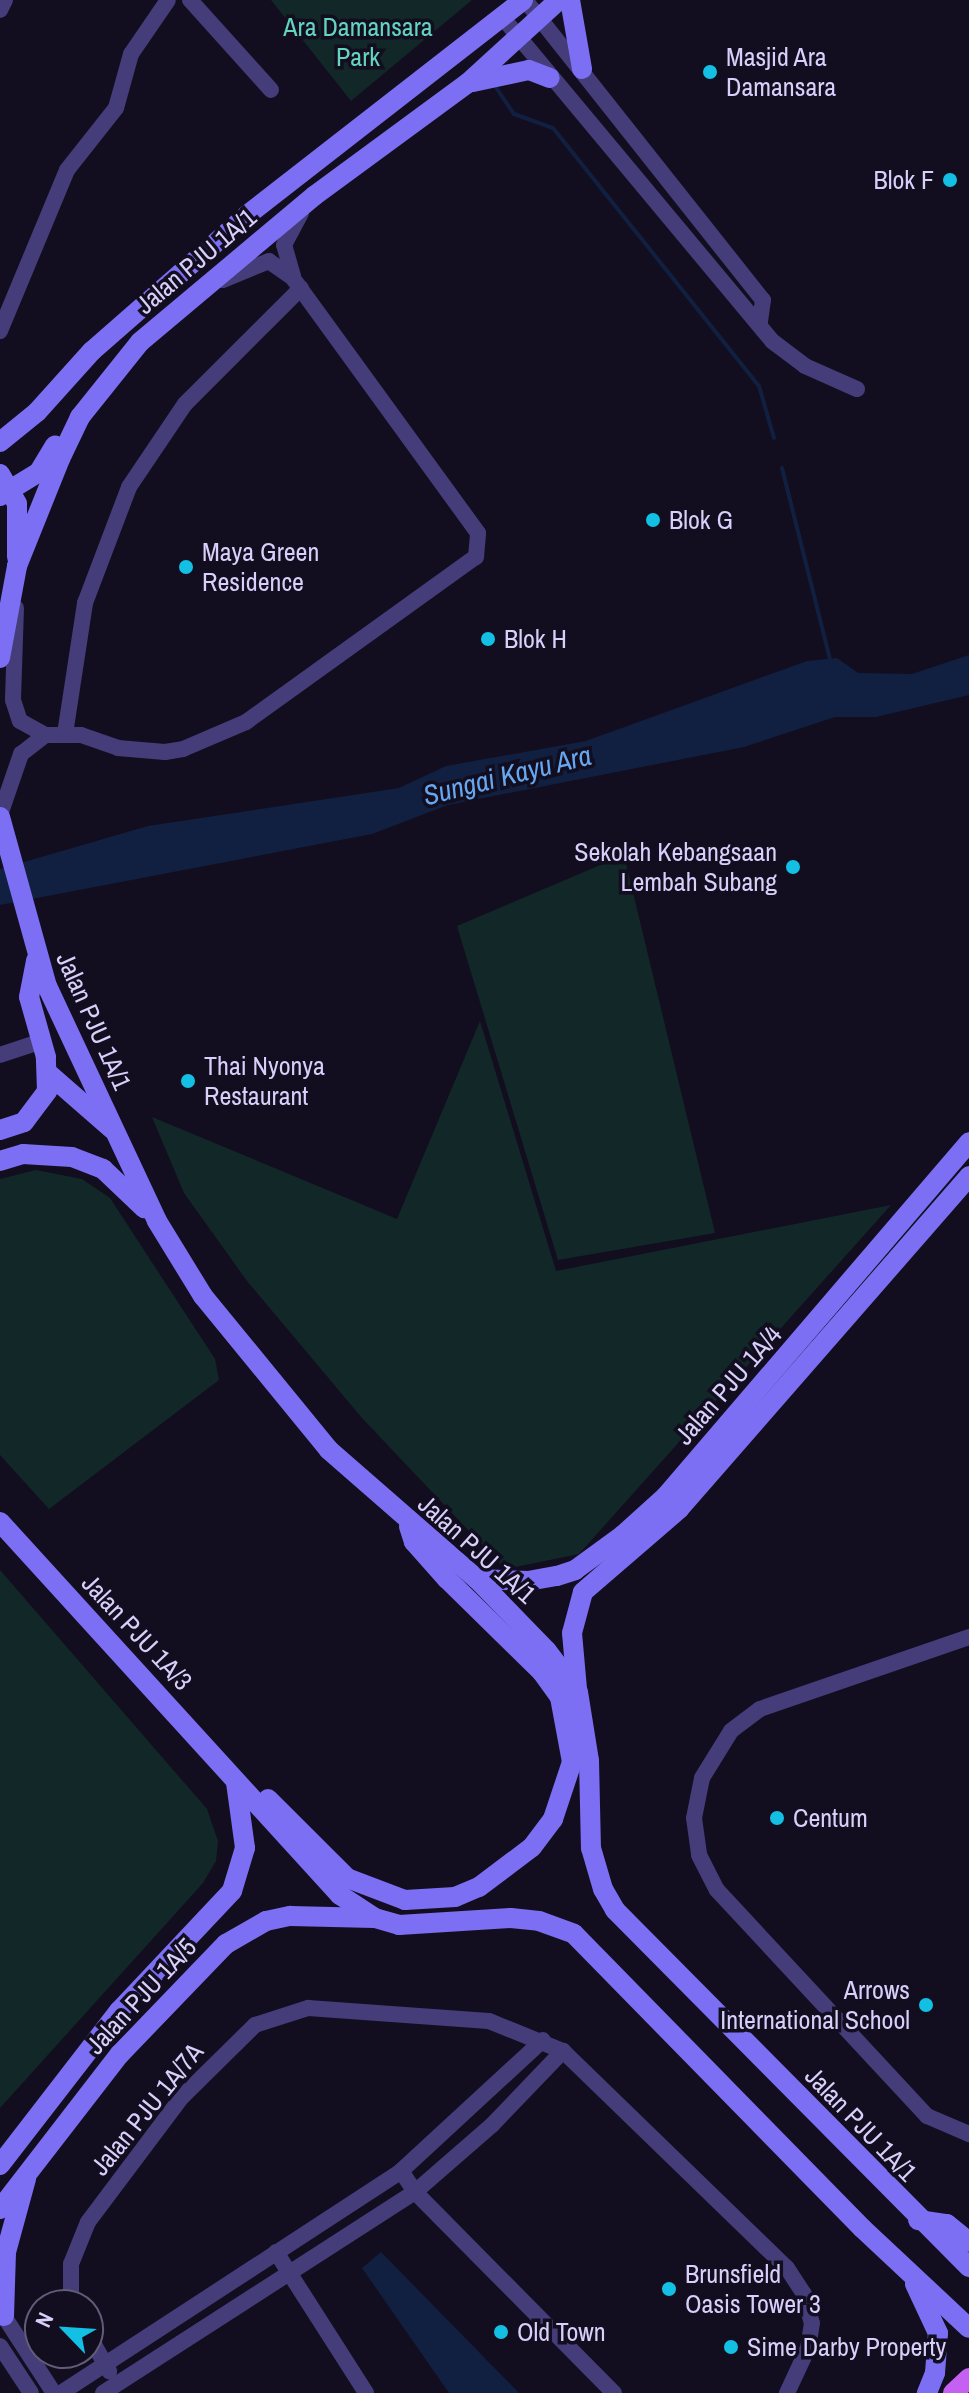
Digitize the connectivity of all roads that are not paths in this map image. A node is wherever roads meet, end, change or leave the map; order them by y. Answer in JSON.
{"nodes":[{"id":1,"x":5,"y":0,"type":"edge"},
{"id":2,"x":168,"y":0,"type":"edge"},
{"id":3,"x":190,"y":0,"type":"edge"},
{"id":4,"x":524,"y":0,"type":"edge"},
{"id":5,"x":559,"y":0,"type":"edge"},
{"id":6,"x":570,"y":0,"type":"edge"},
{"id":7,"x":0,"y":10,"type":"edge"},
{"id":8,"x":503,"y":18,"type":"junction"},
{"id":9,"x":541,"y":19,"type":"junction"},
{"id":10,"x":521,"y":39,"type":"junction"},
{"id":11,"x":582,"y":69,"type":"junction"},
{"id":12,"x":550,"y":78,"type":"junction"},
{"id":13,"x":468,"y":83,"type":"junction"},
{"id":14,"x":271,"y":90,"type":"dead end"},
{"id":15,"x":314,"y":196,"type":"junction"},
{"id":16,"x":297,"y":283,"type":"junction"},
{"id":17,"x":201,"y":292,"type":"junction"},
{"id":18,"x":760,"y":322,"type":"junction"},
{"id":19,"x":0,"y":331,"type":"edge"},
{"id":20,"x":140,"y":342,"type":"junction"},
{"id":21,"x":857,"y":389,"type":"dead end"},
{"id":22,"x":0,"y":442,"type":"edge"},
{"id":23,"x":0,"y":474,"type":"edge"},
{"id":24,"x":7,"y":494,"type":"edge"},
{"id":25,"x":17,"y":566,"type":"junction"},
{"id":26,"x":11,"y":591,"type":"junction"},
{"id":27,"x":0,"y":611,"type":"edge"},
{"id":28,"x":0,"y":658,"type":"edge"},
{"id":29,"x":65,"y":734,"type":"junction"},
{"id":30,"x":45,"y":735,"type":"junction"},
{"id":31,"x":0,"y":816,"type":"edge"},
{"id":32,"x":35,"y":957,"type":"junction"},
{"id":33,"x":42,"y":1041,"type":"junction"},
{"id":34,"x":0,"y":1055,"type":"edge"},
{"id":35,"x":49,"y":1074,"type":"junction"},
{"id":36,"x":0,"y":1130,"type":"edge"},
{"id":37,"x":116,"y":1132,"type":"junction"},
{"id":38,"x":969,"y":1142,"type":"edge"},
{"id":39,"x":0,"y":1161,"type":"edge"},
{"id":40,"x":969,"y":1176,"type":"edge"},
{"id":41,"x":157,"y":1221,"type":"junction"},
{"id":42,"x":406,"y":1519,"type":"junction"},
{"id":43,"x":0,"y":1522,"type":"edge"},
{"id":44,"x":630,"y":1541,"type":"junction"},
{"id":45,"x":477,"y":1579,"type":"junction"},
{"id":46,"x":969,"y":1637,"type":"edge"},
{"id":47,"x":578,"y":1692,"type":"junction"},
{"id":48,"x":218,"y":1758,"type":"junction"},
{"id":49,"x":236,"y":1778,"type":"junction"},
{"id":50,"x":375,"y":1918,"type":"junction"},
{"id":51,"x":543,"y":2040,"type":"junction"},
{"id":52,"x":563,"y":2051,"type":"junction"},
{"id":53,"x":969,"y":2134,"type":"edge"},
{"id":54,"x":20,"y":2136,"type":"junction"},
{"id":55,"x":0,"y":2144,"type":"edge"},
{"id":56,"x":0,"y":2165,"type":"edge"},
{"id":57,"x":29,"y":2168,"type":"junction"},
{"id":58,"x":401,"y":2171,"type":"junction"},
{"id":59,"x":415,"y":2192,"type":"junction"},
{"id":60,"x":0,"y":2209,"type":"edge"},
{"id":61,"x":918,"y":2220,"type":"junction"},
{"id":62,"x":969,"y":2242,"type":"edge"},
{"id":63,"x":276,"y":2252,"type":"junction"},
{"id":64,"x":969,"y":2267,"type":"edge"},
{"id":65,"x":909,"y":2272,"type":"junction"},
{"id":66,"x":290,"y":2273,"type":"junction"},
{"id":67,"x":71,"y":2289,"type":"edge"},
{"id":68,"x":2,"y":2313,"type":"edge"},
{"id":69,"x":969,"y":2328,"type":"edge"},
{"id":70,"x":0,"y":2346,"type":"edge"},
{"id":71,"x":105,"y":2363,"type":"junction"},
{"id":72,"x":969,"y":2378,"type":"edge"},
{"id":73,"x":114,"y":2390,"type":"edge"},
{"id":74,"x":31,"y":2393,"type":"edge"},
{"id":75,"x":54,"y":2393,"type":"edge"},
{"id":76,"x":61,"y":2393,"type":"edge"},
{"id":77,"x":366,"y":2393,"type":"edge"},
{"id":78,"x":614,"y":2393,"type":"edge"},
{"id":79,"x":787,"y":2393,"type":"edge"},
{"id":80,"x":927,"y":2393,"type":"edge"},
{"id":81,"x":953,"y":2393,"type":"edge"}],
"edges":[{"from":1,"to":7,"type":"street"},
{"from":2,"to":19,"type":"street"},
{"from":3,"to":14,"type":"street"},
{"from":4,"to":8,"type":"main road","name":"Jalan PJU 1A/1"},
{"from":4,"to":9,"type":"street"},
{"from":5,"to":9,"type":"main road","name":"Jalan PJU 1A/1"},
{"from":6,"to":11,"type":"main road"},
{"from":8,"to":10,"type":"street"},
{"from":8,"to":22,"type":"main road","name":"Jalan PJU 1A/1"},
{"from":9,"to":10,"type":"main road","name":"Jalan PJU 1A/1"},
{"from":9,"to":11,"type":"street"},
{"from":10,"to":12,"type":"street"},
{"from":10,"to":13,"type":"main road","name":"Jalan PJU 1A/1"},
{"from":11,"to":18,"type":"street"},
{"from":12,"to":13,"type":"main road"},
{"from":12,"to":18,"type":"street"},
{"from":13,"to":15,"type":"main road","name":"Jalan PJU 1A/1"},
{"from":15,"to":16,"type":"street"},
{"from":15,"to":17,"type":"main road","name":"Jalan PJU 1A/1"},
{"from":16,"to":17,"type":"street"},
{"from":16,"to":29,"type":"street"},
{"from":16,"to":29,"type":"street"},
{"from":17,"to":20,"type":"main road","name":"Jalan PJU 1A/1"},
{"from":18,"to":21,"type":"street"},
{"from":20,"to":24,"type":"main road"},
{"from":20,"to":25,"type":"main road","name":"Jalan PJU 1A/1"},
{"from":23,"to":24,"type":"main road"},
{"from":24,"to":25,"type":"main road"},
{"from":25,"to":26,"type":"main road","name":"Jalan PJU 1A/1"},
{"from":25,"to":30,"type":"street"},
{"from":26,"to":27,"type":"street"},
{"from":26,"to":28,"type":"main road","name":"Jalan PJU 1A/1"},
{"from":29,"to":30,"type":"street"},
{"from":30,"to":31,"type":"street"},
{"from":31,"to":32,"type":"main road","name":"Jalan PJU 1A/1"},
{"from":32,"to":33,"type":"main road"},
{"from":32,"to":37,"type":"main road","name":"Jalan PJU 1A/1"},
{"from":33,"to":34,"type":"street"},
{"from":33,"to":35,"type":"main road"},
{"from":35,"to":36,"type":"main road"},
{"from":35,"to":37,"type":"main road"},
{"from":37,"to":41,"type":"main road","name":"Jalan PJU 1A/1"},
{"from":38,"to":44,"type":"main road","name":"Jalan PJU 1A/4"},
{"from":39,"to":41,"type":"main road"},
{"from":40,"to":44,"type":"main road","name":"Jalan PJU 1A/4"},
{"from":41,"to":42,"type":"main road","name":"Jalan PJU 1A/1"},
{"from":42,"to":45,"type":"main road","name":"Jalan PJU 1A/1"},
{"from":42,"to":48,"type":"main road"},
{"from":43,"to":48,"type":"main road","name":"Jalan PJU 1A/3"},
{"from":44,"to":45,"type":"main road","name":"Jalan PJU 1A/4"},
{"from":44,"to":47,"type":"main road","name":"Jalan PJU 1A/4"},
{"from":45,"to":47,"type":"main road","name":"Jalan PJU 1A/1"},
{"from":46,"to":53,"type":"street"},
{"from":47,"to":61,"type":"main road","name":"Jalan PJU 1A/1"},
{"from":48,"to":49,"type":"main road","name":"Jalan PJU 1A/3"},
{"from":49,"to":50,"type":"main road"},
{"from":49,"to":54,"type":"main road","name":"Jalan PJU 1A/5"},
{"from":50,"to":57,"type":"main road","name":"Jalan PJU 1A/5"},
{"from":50,"to":65,"type":"main road"},
{"from":51,"to":52,"type":"street","name":"Jalan PJU 1A/7A"},
{"from":51,"to":58,"type":"street"},
{"from":51,"to":67,"type":"street","name":"Jalan PJU 1A/7A"},
{"from":52,"to":59,"type":"street"},
{"from":52,"to":79,"type":"street","name":"Jalan PJU 1A/7A"},
{"from":54,"to":55,"type":"main road"},
{"from":54,"to":56,"type":"main road","name":"Jalan PJU 1A/5"},
{"from":57,"to":60,"type":"main road","name":"Jalan PJU 1A/5"},
{"from":57,"to":68,"type":"main road"},
{"from":58,"to":59,"type":"street"},
{"from":58,"to":63,"type":"street"},
{"from":59,"to":66,"type":"street"},
{"from":59,"to":78,"type":"street"},
{"from":61,"to":62,"type":"main road"},
{"from":61,"to":64,"type":"main road","name":"Jalan PJU 1A/1"},
{"from":63,"to":66,"type":"street"},
{"from":63,"to":71,"type":"street"},
{"from":65,"to":69,"type":"main road"},
{"from":65,"to":80,"type":"main road"},
{"from":66,"to":73,"type":"street"},
{"from":66,"to":77,"type":"street"},
{"from":68,"to":75,"type":"street"},
{"from":70,"to":74,"type":"street"},
{"from":71,"to":73,"type":"street"},
{"from":71,"to":76,"type":"street"},
{"from":72,"to":81,"type":"main road"}]}
